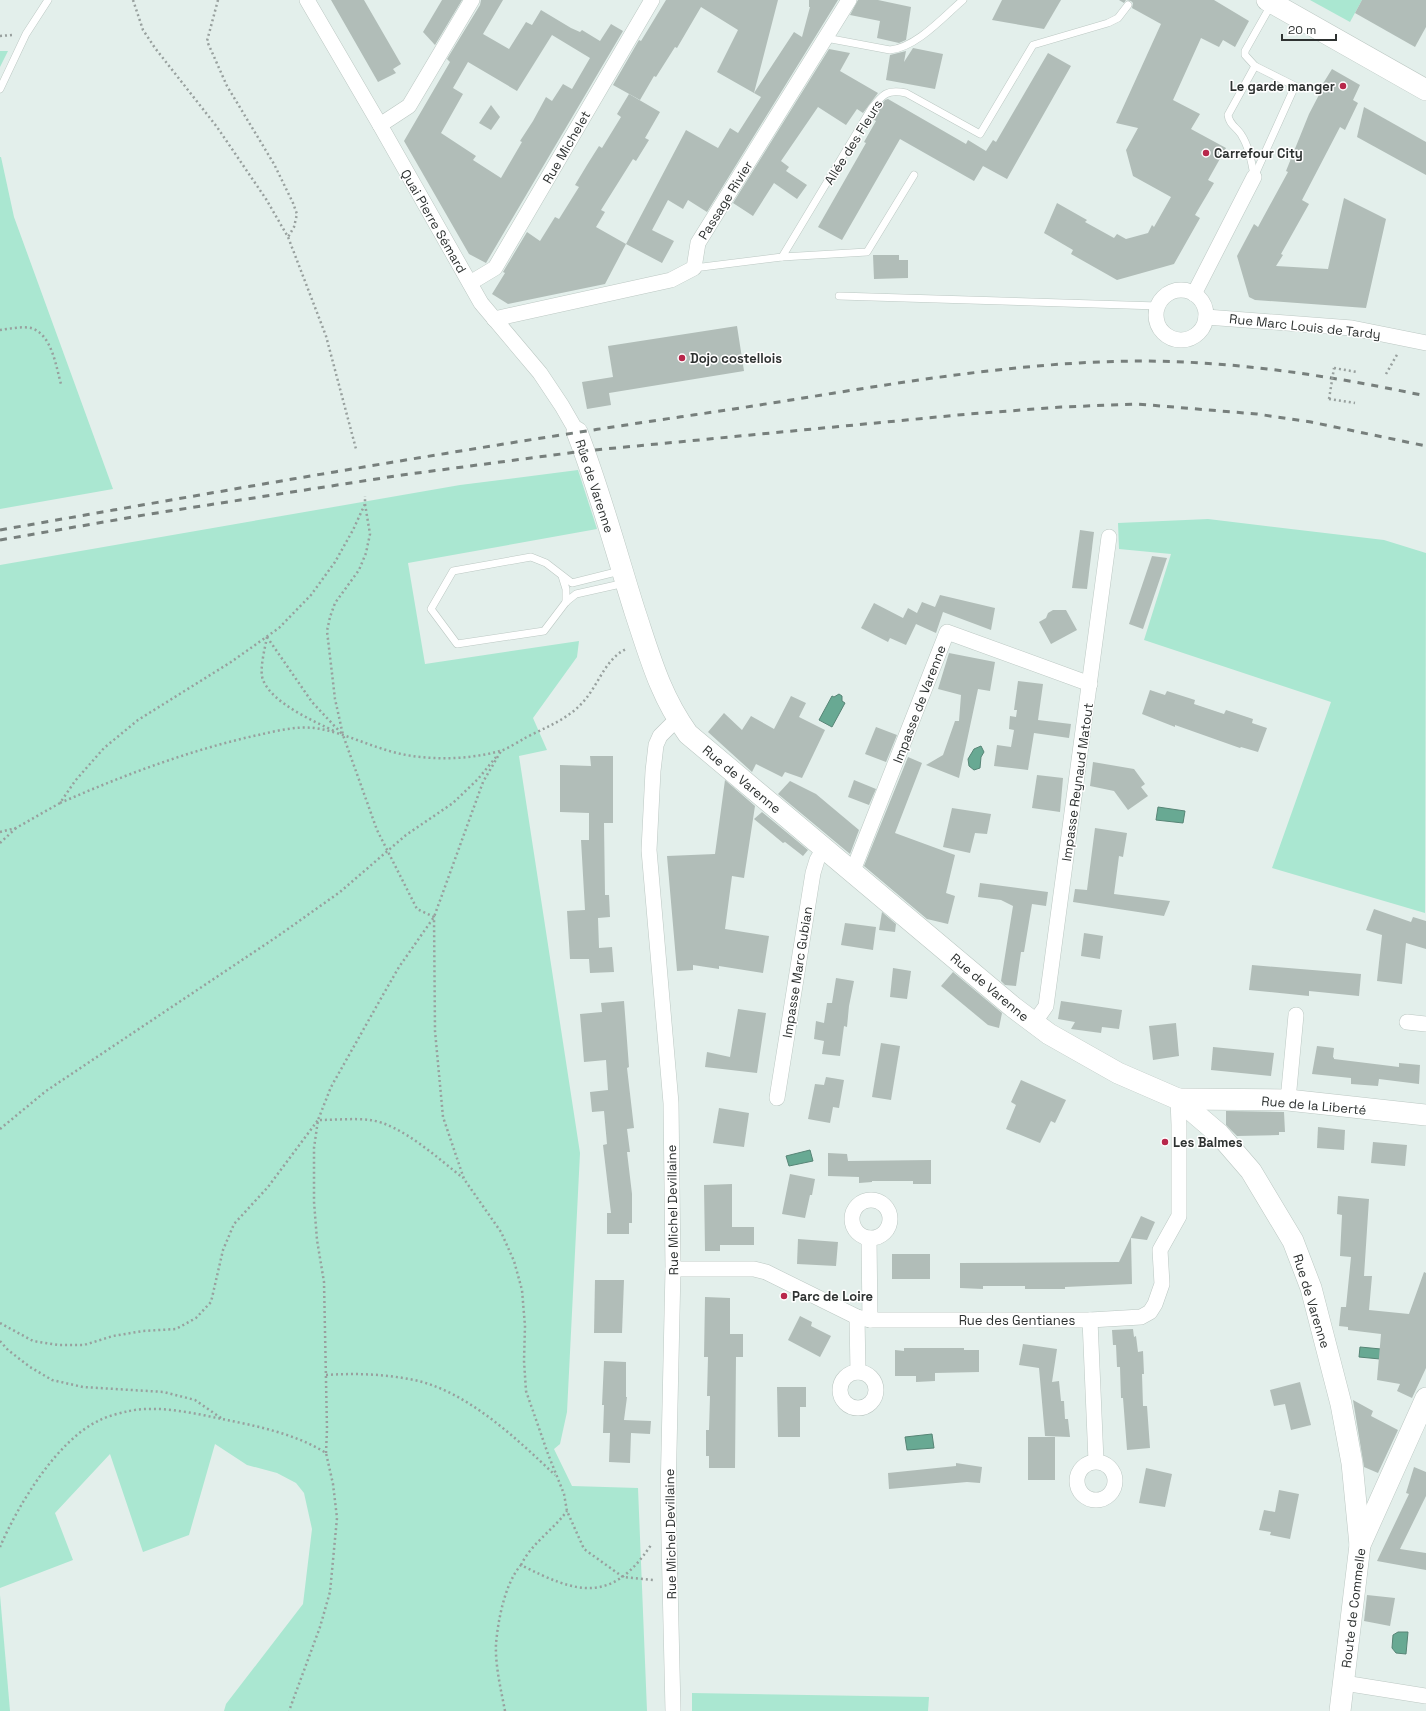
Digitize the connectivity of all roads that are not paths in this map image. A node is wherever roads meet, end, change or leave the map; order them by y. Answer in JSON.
{"nodes":[{"id":1,"x":48,"y":0,"type":"edge"},
{"id":2,"x":307,"y":0,"type":"edge"},
{"id":3,"x":472,"y":0,"type":"edge"},
{"id":4,"x":652,"y":0,"type":"edge"},
{"id":5,"x":849,"y":0,"type":"edge"},
{"id":6,"x":963,"y":0,"type":"edge"},
{"id":7,"x":1269,"y":2,"type":"edge"},
{"id":8,"x":1128,"y":5,"type":"dead end"},
{"id":9,"x":826,"y":38,"type":"junction"},
{"id":10,"x":1255,"y":66,"type":"junction"},
{"id":11,"x":0,"y":89,"type":"edge"},
{"id":12,"x":1426,"y":89,"type":"edge"},
{"id":13,"x":380,"y":125,"type":"junction"},
{"id":14,"x":914,"y":175,"type":"dead end"},
{"id":15,"x":1254,"y":177,"type":"junction"},
{"id":16,"x":782,"y":257,"type":"junction"},
{"id":17,"x":694,"y":268,"type":"junction"},
{"id":18,"x":470,"y":283,"type":"junction"},
{"id":19,"x":1194,"y":294,"type":"junction"},
{"id":20,"x":839,"y":296,"type":"dead end"},
{"id":21,"x":1158,"y":306,"type":"junction"},
{"id":22,"x":1206,"y":317,"type":"junction"},
{"id":23,"x":494,"y":320,"type":"junction"},
{"id":24,"x":1426,"y":343,"type":"edge"},
{"id":25,"x":577,"y":432,"type":"joint"},
{"id":26,"x":1109,"y":537,"type":"dead end"},
{"id":27,"x":562,"y":576,"type":"junction"},
{"id":28,"x":624,"y":577,"type":"junction"},
{"id":29,"x":566,"y":602,"type":"junction"},
{"id":30,"x":1090,"y":684,"type":"junction"},
{"id":31,"x":678,"y":718,"type":"junction"},
{"id":32,"x":824,"y":848,"type":"junction"},
{"id":33,"x":852,"y":873,"type":"junction"},
{"id":34,"x":1296,"y":1014,"type":"dead end"},
{"id":35,"x":1407,"y":1022,"type":"dead end"},
{"id":36,"x":1034,"y":1023,"type":"junction"},
{"id":37,"x":1426,"y":1024,"type":"edge"},
{"id":38,"x":777,"y":1098,"type":"dead end"},
{"id":39,"x":1178,"y":1099,"type":"junction"},
{"id":40,"x":1288,"y":1100,"type":"junction"},
{"id":41,"x":1426,"y":1115,"type":"edge"},
{"id":42,"x":869,"y":1238,"type":"dead end"},
{"id":43,"x":673,"y":1269,"type":"junction"},
{"id":44,"x":863,"y":1318,"type":"junction"},
{"id":45,"x":1090,"y":1320,"type":"junction"},
{"id":46,"x":858,"y":1372,"type":"dead end"},
{"id":47,"x":1426,"y":1398,"type":"edge"},
{"id":48,"x":1096,"y":1461,"type":"dead end"},
{"id":49,"x":1360,"y":1545,"type":"junction"},
{"id":50,"x":1344,"y":1683,"type":"junction"},
{"id":51,"x":1426,"y":1696,"type":"edge"},
{"id":52,"x":673,"y":1711,"type":"edge"},
{"id":53,"x":1340,"y":1711,"type":"edge"}],
"edges":[{"from":1,"to":11,"type":"lane"},
{"from":2,"to":13,"type":"street","name":"Quai Pierre Sémard"},
{"from":3,"to":13,"type":"street"},
{"from":4,"to":18,"type":"street","name":"Rue Michelet"},
{"from":5,"to":9,"type":"street","name":"Passage Rivier"},
{"from":6,"to":9,"type":"lane"},
{"from":7,"to":10,"type":"lane"},
{"from":7,"to":12,"type":"street"},
{"from":8,"to":16,"type":"lane","name":"Allée des Fleurs"},
{"from":9,"to":17,"type":"street","name":"Passage Rivier"},
{"from":10,"to":15,"type":"lane"},
{"from":10,"to":15,"type":"lane"},
{"from":13,"to":18,"type":"street","name":"Quai Pierre Sémard"},
{"from":14,"to":16,"type":"lane"},
{"from":15,"to":19,"type":"street"},
{"from":16,"to":17,"type":"lane"},
{"from":17,"to":23,"type":"street"},
{"from":18,"to":23,"type":"street","name":"Quai Pierre Sémard"},
{"from":19,"to":21,"type":"street"},
{"from":19,"to":22,"type":"street"},
{"from":20,"to":21,"type":"lane"},
{"from":21,"to":22,"type":"street"},
{"from":22,"to":24,"type":"street","name":"Rue Marc Louis de Tardy"},
{"from":23,"to":25,"type":"street","name":"Quai Pierre Sémard"},
{"from":25,"to":28,"type":"street","name":"Rue de Varenne"},
{"from":26,"to":30,"type":"street","name":"Impasse Reynaud Matout"},
{"from":27,"to":28,"type":"lane"},
{"from":27,"to":29,"type":"lane"},
{"from":27,"to":29,"type":"lane"},
{"from":28,"to":29,"type":"lane"},
{"from":28,"to":31,"type":"street","name":"Rue de Varenne"},
{"from":30,"to":33,"type":"street","name":"Impasse de Varenne"},
{"from":30,"to":36,"type":"street","name":"Impasse Reynaud Matout"},
{"from":31,"to":32,"type":"street","name":"Rue de Varenne"},
{"from":31,"to":43,"type":"street","name":"Rue Michel Devillaine"},
{"from":32,"to":33,"type":"street","name":"Rue de Varenne"},
{"from":32,"to":38,"type":"street","name":"Impasse Marc Gubian"},
{"from":33,"to":36,"type":"street","name":"Rue de Varenne"},
{"from":34,"to":40,"type":"street"},
{"from":35,"to":37,"type":"street"},
{"from":36,"to":39,"type":"street","name":"Rue de Varenne"},
{"from":39,"to":40,"type":"street","name":"Rue de la Liberté"},
{"from":39,"to":45,"type":"street","name":"Rue des Gentianes"},
{"from":39,"to":49,"type":"street","name":"Rue de Varenne"},
{"from":40,"to":41,"type":"street","name":"Rue de la Liberté"},
{"from":42,"to":44,"type":"street"},
{"from":43,"to":44,"type":"street","name":"Rue des Gentianes"},
{"from":43,"to":52,"type":"street","name":"Rue Michel Devillaine"},
{"from":44,"to":45,"type":"street","name":"Rue des Gentianes"},
{"from":44,"to":46,"type":"street"},
{"from":45,"to":48,"type":"street"},
{"from":47,"to":49,"type":"street","name":"Route de Commelle"},
{"from":49,"to":50,"type":"street","name":"Route de Commelle"},
{"from":50,"to":51,"type":"street"},
{"from":50,"to":53,"type":"street","name":"Route de Commelle"}]}
